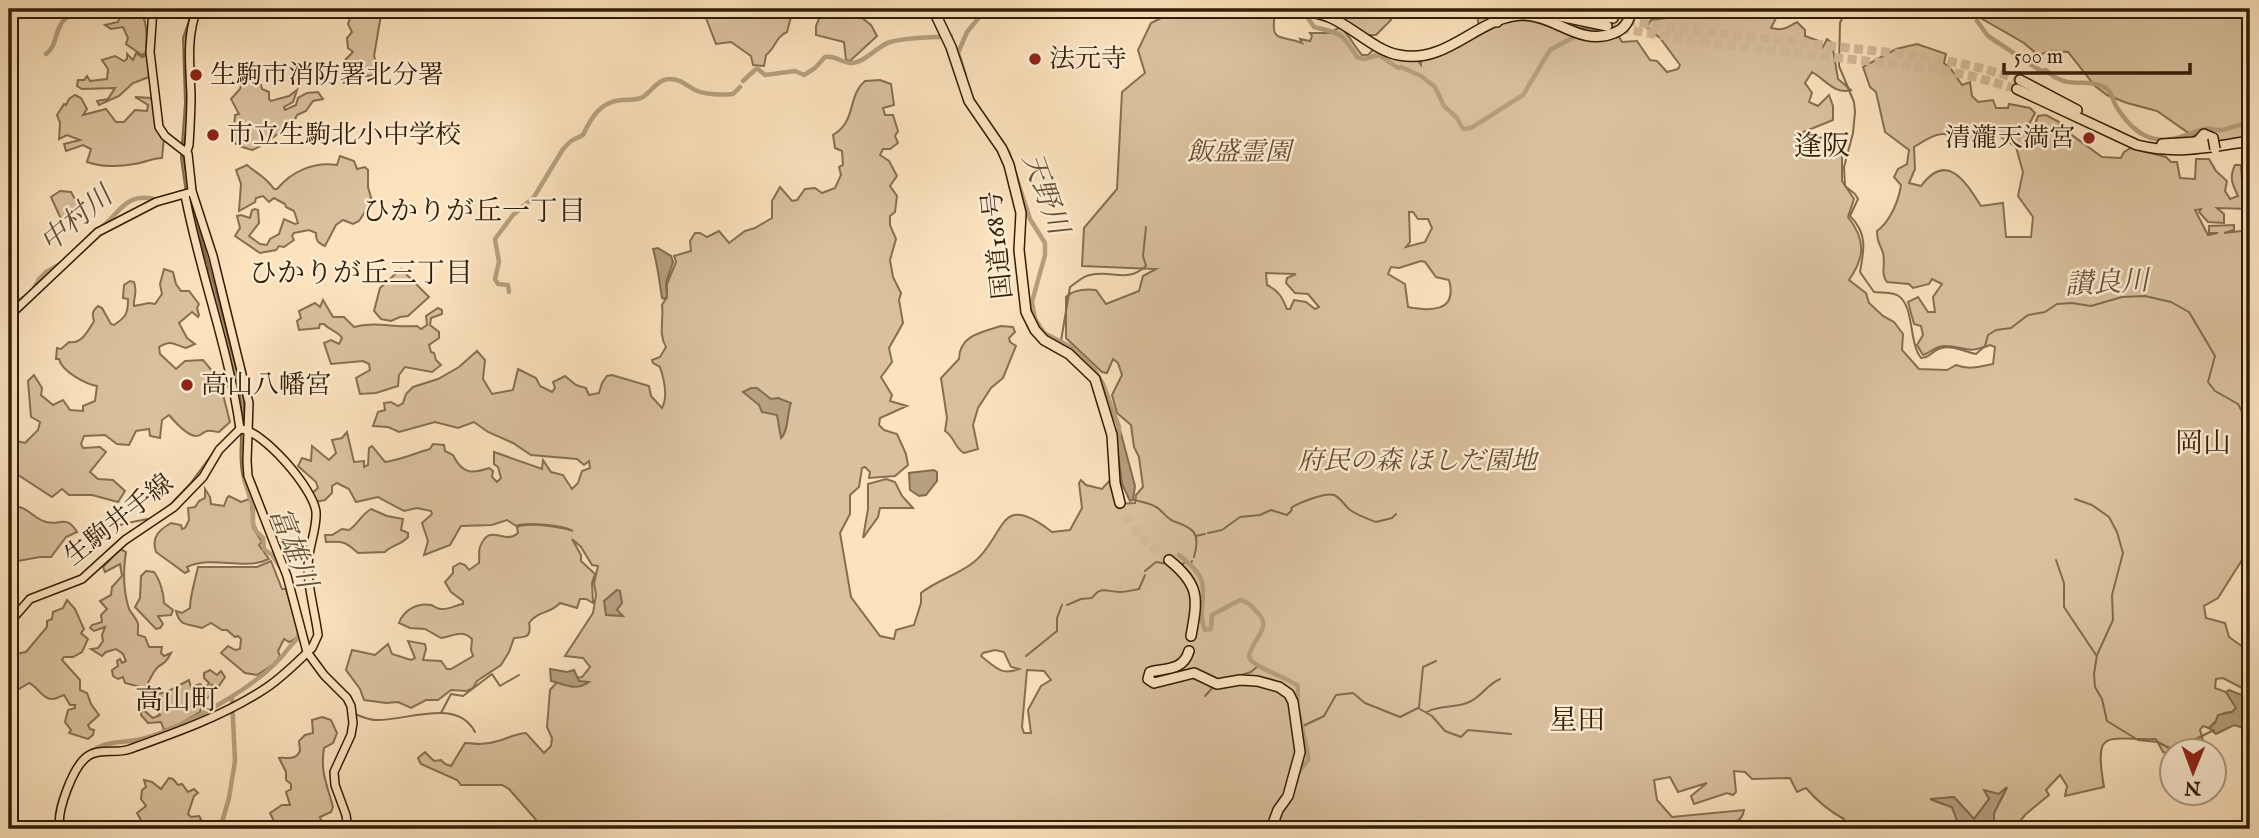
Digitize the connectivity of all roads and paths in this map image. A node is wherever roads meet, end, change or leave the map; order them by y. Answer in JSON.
{"nodes":[{"id":1,"x":153,"y":9,"type":"edge"},
{"id":2,"x":197,"y":9,"type":"edge"},
{"id":3,"x":933,"y":9,"type":"edge"},
{"id":4,"x":1282,"y":9,"type":"edge"},
{"id":5,"x":1497,"y":9,"type":"edge"},
{"id":6,"x":1506,"y":9,"type":"edge"},
{"id":7,"x":1526,"y":9,"type":"edge"},
{"id":8,"x":1631,"y":9,"type":"edge"},
{"id":9,"x":1563,"y":12,"type":"edge"},
{"id":10,"x":1497,"y":22,"type":"junction"},
{"id":11,"x":1610,"y":22,"type":"tunnel mouth"},
{"id":12,"x":2123,"y":138,"type":"junction"},
{"id":13,"x":2250,"y":138,"type":"edge"},
{"id":14,"x":2206,"y":140,"type":"junction"},
{"id":15,"x":2162,"y":144,"type":"junction"},
{"id":16,"x":184,"y":149,"type":"junction"},
{"id":17,"x":2215,"y":151,"type":"dead end"},
{"id":18,"x":2174,"y":159,"type":"dead end"},
{"id":19,"x":189,"y":193,"type":"junction"},
{"id":20,"x":9,"y":316,"type":"edge"},
{"id":21,"x":244,"y":429,"type":"junction"},
{"id":22,"x":1120,"y":503,"type":"tunnel mouth"},
{"id":23,"x":1169,"y":560,"type":"tunnel mouth"},
{"id":24,"x":9,"y":623,"type":"edge"},
{"id":25,"x":1191,"y":636,"type":"dead end"},
{"id":26,"x":1189,"y":651,"type":"dead end"},
{"id":27,"x":307,"y":652,"type":"junction"},
{"id":28,"x":60,"y":829,"type":"edge"},
{"id":29,"x":348,"y":829,"type":"edge"},
{"id":30,"x":1271,"y":829,"type":"edge"}],
"edges":[{"from":1,"to":16,"type":"main road"},
{"from":2,"to":16,"type":"main road"},
{"from":3,"to":22,"type":"highway","name":"国道168号"},
{"from":4,"to":10,"type":"highway"},
{"from":5,"to":10,"type":"highway"},
{"from":6,"to":9,"type":"highway"},
{"from":7,"to":9,"type":"highway"},
{"from":8,"to":10,"type":"highway"},
{"from":9,"to":11,"type":"highway"},
{"from":12,"to":13,"type":"highway"},
{"from":12,"to":15,"type":"highway"},
{"from":12,"to":18,"type":"highway"},
{"from":13,"to":14,"type":"highway"},
{"from":13,"to":15,"type":"highway"},
{"from":14,"to":15,"type":"highway"},
{"from":14,"to":17,"type":"highway","bridge":true},
{"from":16,"to":19,"type":"main road"},
{"from":19,"to":20,"type":"main road"},
{"from":19,"to":21,"type":"main road"},
{"from":19,"to":21,"type":"main road"},
{"from":21,"to":24,"type":"main road","name":"生駒井手線"},
{"from":21,"to":27,"type":"main road"},
{"from":21,"to":27,"type":"main road"},
{"from":23,"to":25,"type":"highway"},
{"from":26,"to":30,"type":"highway"},
{"from":27,"to":28,"type":"main road"},
{"from":27,"to":29,"type":"main road"}]}
